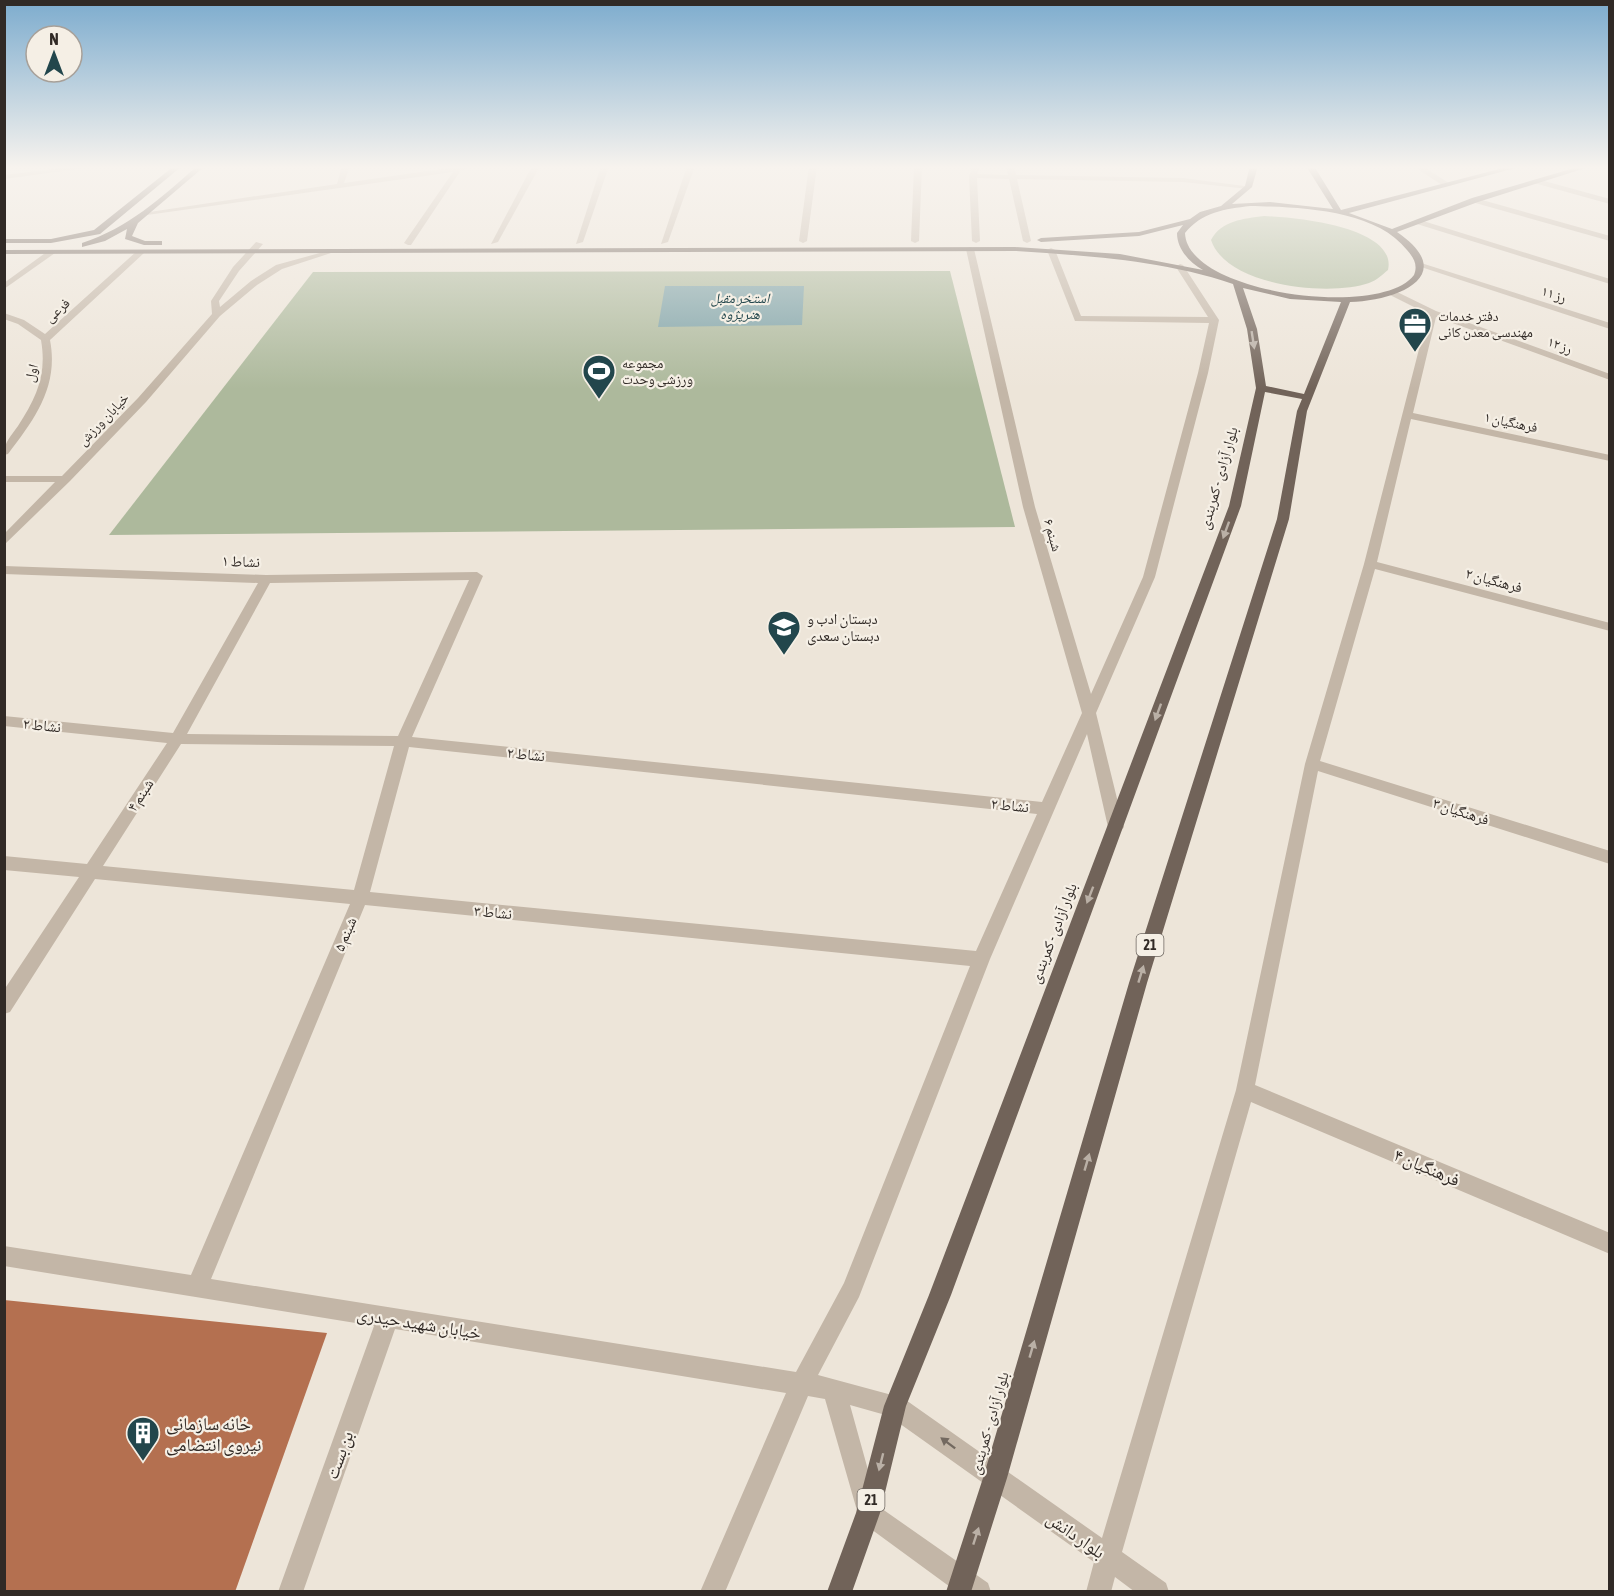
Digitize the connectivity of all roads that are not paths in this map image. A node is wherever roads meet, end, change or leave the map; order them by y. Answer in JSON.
{"nodes":[{"id":1,"x":54,"y":240,"type":"edge"},
{"id":2,"x":100,"y":240,"type":"edge"},
{"id":3,"x":137,"y":240,"type":"edge"},
{"id":4,"x":973,"y":240,"type":"edge"},
{"id":5,"x":1039,"y":240,"type":"edge"},
{"id":6,"x":1182,"y":240,"type":"edge"},
{"id":7,"x":1402,"y":240,"type":"edge"},
{"id":8,"x":1479,"y":240,"type":"edge"},
{"id":9,"x":803,"y":241,"type":"joint"},
{"id":10,"x":915,"y":241,"type":"joint"},
{"id":11,"x":1027,"y":241,"type":"joint"},
{"id":12,"x":4,"y":242,"type":"edge"},
{"id":13,"x":494,"y":242,"type":"joint"},
{"id":14,"x":579,"y":242,"type":"joint"},
{"id":15,"x":664,"y":242,"type":"joint"},
{"id":16,"x":408,"y":243,"type":"joint"},
{"id":17,"x":259,"y":244,"type":"junction"},
{"id":18,"x":973,"y":245,"type":"junction"},
{"id":19,"x":1051,"y":250,"type":"junction"},
{"id":20,"x":4,"y":252,"type":"edge"},
{"id":21,"x":37,"y":252,"type":"junction"},
{"id":22,"x":140,"y":252,"type":"junction"},
{"id":23,"x":51,"y":253,"type":"junction"},
{"id":24,"x":250,"y":253,"type":"junction"},
{"id":25,"x":327,"y":253,"type":"junction"},
{"id":26,"x":1421,"y":264,"type":"junction"},
{"id":27,"x":1180,"y":267,"type":"junction"},
{"id":28,"x":1219,"y":276,"type":"junction"},
{"id":29,"x":1610,"y":282,"type":"edge"},
{"id":30,"x":1237,"y":284,"type":"junction"},
{"id":31,"x":4,"y":287,"type":"edge"},
{"id":32,"x":1393,"y":293,"type":"junction"},
{"id":33,"x":1346,"y":301,"type":"junction"},
{"id":34,"x":1433,"y":313,"type":"junction"},
{"id":35,"x":218,"y":314,"type":"junction"},
{"id":36,"x":4,"y":316,"type":"edge"},
{"id":37,"x":1214,"y":320,"type":"junction"},
{"id":38,"x":1610,"y":326,"type":"edge"},
{"id":39,"x":45,"y":339,"type":"junction"},
{"id":40,"x":1610,"y":377,"type":"edge"},
{"id":41,"x":1261,"y":388,"type":"junction"},
{"id":42,"x":1306,"y":397,"type":"junction"},
{"id":43,"x":1406,"y":415,"type":"junction"},
{"id":44,"x":4,"y":452,"type":"edge"},
{"id":45,"x":1610,"y":458,"type":"edge"},
{"id":46,"x":4,"y":478,"type":"edge"},
{"id":47,"x":66,"y":478,"type":"junction"},
{"id":48,"x":4,"y":541,"type":"edge"},
{"id":49,"x":1370,"y":564,"type":"junction"},
{"id":50,"x":4,"y":570,"type":"edge"},
{"id":51,"x":477,"y":576,"type":"joint"},
{"id":52,"x":266,"y":579,"type":"junction"},
{"id":53,"x":1610,"y":627,"type":"edge"},
{"id":54,"x":1090,"y":715,"type":"junction"},
{"id":55,"x":4,"y":721,"type":"edge"},
{"id":56,"x":177,"y":739,"type":"junction"},
{"id":57,"x":404,"y":741,"type":"junction"},
{"id":58,"x":1312,"y":765,"type":"junction"},
{"id":59,"x":1047,"y":809,"type":"junction"},
{"id":60,"x":1116,"y":827,"type":"junction"},
{"id":61,"x":1610,"y":858,"type":"edge"},
{"id":62,"x":4,"y":863,"type":"edge"},
{"id":63,"x":89,"y":873,"type":"junction"},
{"id":64,"x":360,"y":899,"type":"junction"},
{"id":65,"x":981,"y":959,"type":"junction"},
{"id":66,"x":4,"y":1006,"type":"edge"},
{"id":67,"x":1245,"y":1090,"type":"junction"},
{"id":68,"x":1610,"y":1244,"type":"edge"},
{"id":69,"x":4,"y":1256,"type":"edge"},
{"id":70,"x":197,"y":1287,"type":"junction"},
{"id":71,"x":388,"y":1318,"type":"junction"},
{"id":72,"x":801,"y":1385,"type":"junction"},
{"id":73,"x":834,"y":1389,"type":"junction"},
{"id":74,"x":895,"y":1406,"type":"junction"},
{"id":75,"x":995,"y":1478,"type":"junction"},
{"id":76,"x":868,"y":1513,"type":"junction"},
{"id":77,"x":1109,"y":1558,"type":"junction"},
{"id":78,"x":967,"y":1587,"type":"edge"},
{"id":79,"x":290,"y":1592,"type":"edge"},
{"id":80,"x":712,"y":1592,"type":"edge"},
{"id":81,"x":839,"y":1592,"type":"edge"},
{"id":82,"x":1098,"y":1592,"type":"edge"},
{"id":83,"x":1157,"y":1592,"type":"edge"}],
"edges":[{"from":1,"to":12,"type":"main road"},
{"from":2,"to":21,"type":"main road"},
{"from":3,"to":17,"type":"main road"},
{"from":4,"to":18,"type":"street","name":"شبنم ۶"},
{"from":5,"to":11,"type":"main road"},
{"from":6,"to":28,"type":"main road"},
{"from":7,"to":26,"type":"main road"},
{"from":8,"to":29,"type":"street"},
{"from":9,"to":10,"type":"main road"},
{"from":9,"to":15,"type":"main road"},
{"from":10,"to":18,"type":"main road"},
{"from":11,"to":18,"type":"main road"},
{"from":13,"to":14,"type":"main road"},
{"from":13,"to":16,"type":"main road"},
{"from":14,"to":15,"type":"main road"},
{"from":16,"to":17,"type":"main road"},
{"from":17,"to":24,"type":"street","name":"خیابان ورزش"},
{"from":18,"to":19,"type":"main road"},
{"from":18,"to":25,"type":"main road"},
{"from":18,"to":54,"type":"street","name":"شبنم ۶"},
{"from":19,"to":27,"type":"main road"},
{"from":19,"to":37,"type":"street"},
{"from":20,"to":21,"type":"main road"},
{"from":21,"to":23,"type":"main road"},
{"from":22,"to":23,"type":"main road"},
{"from":22,"to":24,"type":"main road"},
{"from":22,"to":39,"type":"street","name":"فرعی"},
{"from":23,"to":31,"type":"street"},
{"from":24,"to":25,"type":"main road"},
{"from":24,"to":35,"type":"street","name":"خیابان ورزش"},
{"from":25,"to":35,"type":"street","name":"خیابان ورزش"},
{"from":26,"to":32,"type":"main road"},
{"from":26,"to":38,"type":"street","name":"رز ۱۱"},
{"from":27,"to":28,"type":"main road"},
{"from":27,"to":37,"type":"street"},
{"from":28,"to":30,"type":"main road"},
{"from":30,"to":33,"type":"main road"},
{"from":30,"to":41,"type":"main road","name":"بلوار آزادی - کمربندی","number":"21","one_way":true},
{"from":32,"to":33,"type":"main road"},
{"from":32,"to":34,"type":"street","name":"رز ۱۲"},
{"from":33,"to":42,"type":"main road","name":"بلوار آزادی - کمربندی","number":"21"},
{"from":34,"to":40,"type":"street","name":"رز ۱۲"},
{"from":34,"to":43,"type":"street"},
{"from":35,"to":47,"type":"street","name":"خیابان ورزش"},
{"from":36,"to":39,"type":"street"},
{"from":37,"to":54,"type":"street"},
{"from":39,"to":44,"type":"street","name":"اول"},
{"from":41,"to":42,"type":"main road"},
{"from":41,"to":60,"type":"main road","name":"بلوار آزادی - کمربندی","number":"21","one_way":true},
{"from":75,"to":42,"type":"main road","name":"بلوار آزادی - کمربندی","number":"21","one_way":true},
{"from":43,"to":45,"type":"street","name":"فرهنگیان ۱"},
{"from":43,"to":49,"type":"street"},
{"from":46,"to":47,"type":"street"},
{"from":47,"to":48,"type":"street","name":"خیابان ورزش"},
{"from":49,"to":53,"type":"street","name":"فرهنگیان ۲"},
{"from":49,"to":58,"type":"street"},
{"from":50,"to":52,"type":"street","name":"نشاط ۱"},
{"from":51,"to":52,"type":"street","name":"نشاط ۱"},
{"from":51,"to":57,"type":"street","name":"شبنم ۵"},
{"from":52,"to":56,"type":"street","name":"شبنم ۴"},
{"from":54,"to":59,"type":"street"},
{"from":54,"to":60,"type":"street","name":"شبنم ۶"},
{"from":55,"to":56,"type":"street","name":"نشاط ۲"},
{"from":56,"to":57,"type":"street","name":"نشاط ۲"},
{"from":56,"to":63,"type":"street","name":"شبنم ۴"},
{"from":57,"to":59,"type":"street","name":"نشاط ۲"},
{"from":57,"to":64,"type":"street","name":"شبنم ۵"},
{"from":58,"to":61,"type":"street","name":"فرهنگیان ۳"},
{"from":58,"to":67,"type":"street"},
{"from":59,"to":65,"type":"street"},
{"from":60,"to":74,"type":"main road","name":"بلوار آزادی - کمربندی","number":"21","one_way":true},
{"from":62,"to":63,"type":"street","name":"نشاط ۳"},
{"from":63,"to":64,"type":"street","name":"نشاط ۳"},
{"from":63,"to":66,"type":"street","name":"شبنم ۴"},
{"from":64,"to":65,"type":"street","name":"نشاط ۳"},
{"from":64,"to":70,"type":"street","name":"شبنم ۵"},
{"from":65,"to":72,"type":"street"},
{"from":67,"to":68,"type":"street","name":"فرهنگیان ۴"},
{"from":67,"to":77,"type":"street"},
{"from":69,"to":70,"type":"street","name":"خیابان شهید حیدری"},
{"from":70,"to":71,"type":"street","name":"خیابان شهید حیدری"},
{"from":71,"to":72,"type":"street","name":"خیابان شهید حیدری"},
{"from":71,"to":79,"type":"street","name":"بن بست"},
{"from":72,"to":73,"type":"street","name":"خیابان شهید حیدری"},
{"from":72,"to":80,"type":"street"},
{"from":73,"to":74,"type":"street","name":"خیابان شهید حیدری"},
{"from":73,"to":76,"type":"street"},
{"from":75,"to":74,"type":"street","name":"خیابان شهید حیدری","one_way":true},
{"from":74,"to":76,"type":"main road","name":"بلوار آزادی - کمربندی","number":"21","one_way":true},
{"from":75,"to":77,"type":"street","name":"بلوار دانش"},
{"from":78,"to":75,"type":"main road","name":"بلوار آزادی - کمربندی","number":"21","one_way":true},
{"from":76,"to":78,"type":"street"},
{"from":76,"to":81,"type":"main road","name":"بلوار آزادی - کمربندی","number":"21"},
{"from":77,"to":82,"type":"street"},
{"from":77,"to":83,"type":"street","name":"بلوار دانش"}]}
